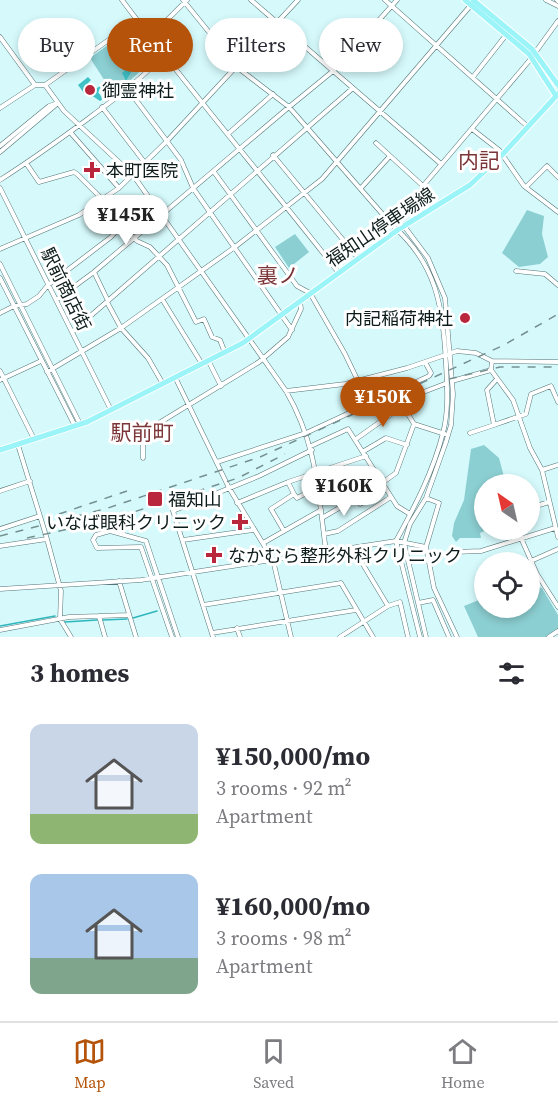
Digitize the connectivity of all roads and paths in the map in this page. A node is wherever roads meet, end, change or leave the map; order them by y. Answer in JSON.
{"nodes":[{"id":1,"x":122,"y":0,"type":"edge"},
{"id":2,"x":251,"y":0,"type":"edge"},
{"id":3,"x":298,"y":0,"type":"edge"},
{"id":4,"x":385,"y":0,"type":"edge"},
{"id":5,"x":397,"y":0,"type":"edge"},
{"id":6,"x":465,"y":0,"type":"edge"},
{"id":7,"x":546,"y":0,"type":"edge"},
{"id":8,"x":558,"y":0,"type":"edge"},
{"id":9,"x":185,"y":1,"type":"edge"},
{"id":10,"x":473,"y":2,"type":"edge"},
{"id":11,"x":392,"y":6,"type":"junction"},
{"id":12,"x":558,"y":6,"type":"edge"},
{"id":13,"x":134,"y":18,"type":"edge"},
{"id":14,"x":168,"y":18,"type":"edge"},
{"id":15,"x":271,"y":18,"type":"edge"},
{"id":16,"x":282,"y":18,"type":"edge"},
{"id":17,"x":381,"y":18,"type":"edge"},
{"id":18,"x":558,"y":21,"type":"edge"},
{"id":19,"x":205,"y":26,"type":"edge"},
{"id":20,"x":507,"y":34,"type":"junction"},
{"id":21,"x":0,"y":37,"type":"edge"},
{"id":22,"x":107,"y":41,"type":"edge"},
{"id":23,"x":437,"y":45,"type":"junction"},
{"id":24,"x":307,"y":49,"type":"edge"},
{"id":25,"x":533,"y":55,"type":"junction"},
{"id":26,"x":319,"y":59,"type":"edge"},
{"id":27,"x":146,"y":72,"type":"edge"},
{"id":28,"x":177,"y":72,"type":"edge"},
{"id":29,"x":232,"y":72,"type":"edge"},
{"id":30,"x":245,"y":72,"type":"edge"},
{"id":31,"x":332,"y":72,"type":"edge"},
{"id":32,"x":334,"y":72,"type":"edge"},
{"id":33,"x":473,"y":78,"type":"junction"},
{"id":34,"x":35,"y":85,"type":"junction"},
{"id":35,"x":45,"y":85,"type":"junction"},
{"id":36,"x":558,"y":85,"type":"edge"},
{"id":37,"x":127,"y":88,"type":"junction"},
{"id":38,"x":353,"y":88,"type":"junction"},
{"id":39,"x":273,"y":94,"type":"junction"},
{"id":40,"x":557,"y":97,"type":"edge"},
{"id":41,"x":497,"y":99,"type":"junction"},
{"id":42,"x":204,"y":102,"type":"junction"},
{"id":43,"x":58,"y":103,"type":"junction"},
{"id":44,"x":102,"y":107,"type":"junction"},
{"id":45,"x":289,"y":107,"type":"junction"},
{"id":46,"x":0,"y":108,"type":"edge"},
{"id":47,"x":380,"y":111,"type":"junction"},
{"id":48,"x":78,"y":124,"type":"junction"},
{"id":49,"x":527,"y":126,"type":"junction"},
{"id":50,"x":306,"y":128,"type":"junction"},
{"id":51,"x":472,"y":129,"type":"junction"},
{"id":52,"x":70,"y":132,"type":"junction"},
{"id":53,"x":229,"y":133,"type":"junction"},
{"id":54,"x":168,"y":140,"type":"junction"},
{"id":55,"x":376,"y":143,"type":"dead end"},
{"id":56,"x":0,"y":146,"type":"edge"},
{"id":57,"x":241,"y":148,"type":"junction"},
{"id":58,"x":0,"y":152,"type":"edge"},
{"id":59,"x":273,"y":155,"type":"junction"},
{"id":60,"x":502,"y":155,"type":"junction"},
{"id":61,"x":390,"y":156,"type":"junction"},
{"id":62,"x":337,"y":162,"type":"junction"},
{"id":63,"x":27,"y":163,"type":"junction"},
{"id":64,"x":145,"y":163,"type":"junction"},
{"id":65,"x":441,"y":164,"type":"junction"},
{"id":66,"x":258,"y":169,"type":"junction"},
{"id":67,"x":214,"y":172,"type":"junction"},
{"id":68,"x":133,"y":175,"type":"junction"},
{"id":69,"x":558,"y":177,"type":"edge"},
{"id":70,"x":0,"y":180,"type":"edge"},
{"id":71,"x":423,"y":186,"type":"junction"},
{"id":72,"x":526,"y":187,"type":"junction"},
{"id":73,"x":0,"y":188,"type":"edge"},
{"id":74,"x":119,"y":188,"type":"junction"},
{"id":75,"x":193,"y":188,"type":"junction"},
{"id":76,"x":361,"y":188,"type":"junction"},
{"id":77,"x":230,"y":193,"type":"junction"},
{"id":78,"x":304,"y":194,"type":"junction"},
{"id":79,"x":150,"y":199,"type":"junction"},
{"id":80,"x":102,"y":201,"type":"junction"},
{"id":81,"x":287,"y":207,"type":"junction"},
{"id":82,"x":209,"y":211,"type":"junction"},
{"id":83,"x":558,"y":212,"type":"edge"},
{"id":84,"x":162,"y":215,"type":"junction"},
{"id":85,"x":419,"y":217,"type":"junction"},
{"id":86,"x":121,"y":226,"type":"junction"},
{"id":87,"x":402,"y":228,"type":"junction"},
{"id":88,"x":257,"y":230,"type":"junction"},
{"id":89,"x":178,"y":238,"type":"junction"},
{"id":90,"x":25,"y":239,"type":"junction"},
{"id":91,"x":134,"y":239,"type":"junction"},
{"id":92,"x":235,"y":247,"type":"junction"},
{"id":93,"x":0,"y":249,"type":"edge"},
{"id":94,"x":159,"y":255,"type":"junction"},
{"id":95,"x":358,"y":258,"type":"junction"},
{"id":96,"x":0,"y":264,"type":"edge"},
{"id":97,"x":202,"y":270,"type":"junction"},
{"id":98,"x":516,"y":271,"type":"dead end"},
{"id":99,"x":94,"y":272,"type":"junction"},
{"id":100,"x":338,"y":272,"type":"junction"},
{"id":101,"x":0,"y":278,"type":"edge"},
{"id":102,"x":48,"y":285,"type":"junction"},
{"id":103,"x":558,"y":285,"type":"edge"},
{"id":104,"x":179,"y":286,"type":"junction"},
{"id":105,"x":310,"y":293,"type":"junction"},
{"id":106,"x":162,"y":299,"type":"junction"},
{"id":107,"x":56,"y":300,"type":"junction"},
{"id":108,"x":107,"y":301,"type":"junction"},
{"id":109,"x":300,"y":301,"type":"junction"},
{"id":110,"x":14,"y":306,"type":"junction"},
{"id":111,"x":21,"y":306,"type":"junction"},
{"id":112,"x":0,"y":313,"type":"edge"},
{"id":113,"x":280,"y":315,"type":"junction"},
{"id":114,"x":121,"y":328,"type":"junction"},
{"id":115,"x":292,"y":330,"type":"junction"},
{"id":116,"x":72,"y":332,"type":"junction"},
{"id":117,"x":249,"y":339,"type":"junction"},
{"id":118,"x":82,"y":352,"type":"junction"},
{"id":119,"x":225,"y":353,"type":"junction"},
{"id":120,"x":448,"y":353,"type":"junction"},
{"id":121,"x":263,"y":359,"type":"junction"},
{"id":122,"x":41,"y":361,"type":"junction"},
{"id":123,"x":492,"y":361,"type":"junction"},
{"id":124,"x":425,"y":362,"type":"junction"},
{"id":125,"x":558,"y":363,"type":"edge"},
{"id":126,"x":206,"y":364,"type":"junction"},
{"id":127,"x":53,"y":369,"type":"junction"},
{"id":128,"x":491,"y":370,"type":"junction"},
{"id":129,"x":0,"y":371,"type":"edge"},
{"id":130,"x":47,"y":372,"type":"junction"},
{"id":131,"x":2,"y":379,"type":"edge"},
{"id":132,"x":176,"y":379,"type":"junction"},
{"id":133,"x":497,"y":379,"type":"junction"},
{"id":134,"x":358,"y":380,"type":"junction"},
{"id":135,"x":449,"y":382,"type":"junction"},
{"id":136,"x":164,"y":384,"type":"junction"},
{"id":137,"x":220,"y":386,"type":"junction"},
{"id":138,"x":286,"y":391,"type":"junction"},
{"id":139,"x":558,"y":402,"type":"edge"},
{"id":140,"x":369,"y":404,"type":"junction"},
{"id":141,"x":189,"y":406,"type":"junction"},
{"id":142,"x":403,"y":406,"type":"junction"},
{"id":143,"x":111,"y":411,"type":"junction"},
{"id":144,"x":519,"y":416,"type":"junction"},
{"id":145,"x":414,"y":424,"type":"junction"},
{"id":146,"x":494,"y":425,"type":"junction"},
{"id":147,"x":78,"y":426,"type":"junction"},
{"id":148,"x":306,"y":433,"type":"junction"},
{"id":149,"x":470,"y":433,"type":"dead end"},
{"id":150,"x":445,"y":435,"type":"junction"},
{"id":151,"x":356,"y":439,"type":"junction"},
{"id":152,"x":35,"y":440,"type":"junction"},
{"id":153,"x":18,"y":445,"type":"junction"},
{"id":154,"x":407,"y":445,"type":"junction"},
{"id":155,"x":312,"y":448,"type":"junction"},
{"id":156,"x":0,"y":450,"type":"edge"},
{"id":157,"x":365,"y":454,"type":"junction"},
{"id":158,"x":143,"y":458,"type":"dead end"},
{"id":159,"x":218,"y":462,"type":"junction"},
{"id":160,"x":558,"y":465,"type":"edge"},
{"id":161,"x":542,"y":470,"type":"junction"},
{"id":162,"x":375,"y":471,"type":"junction"},
{"id":163,"x":315,"y":472,"type":"junction"},
{"id":164,"x":30,"y":481,"type":"junction"},
{"id":165,"x":288,"y":482,"type":"junction"},
{"id":166,"x":382,"y":483,"type":"junction"},
{"id":167,"x":349,"y":486,"type":"junction"},
{"id":168,"x":318,"y":487,"type":"junction"},
{"id":169,"x":228,"y":488,"type":"junction"},
{"id":170,"x":386,"y":489,"type":"junction"},
{"id":171,"x":0,"y":491,"type":"edge"},
{"id":172,"x":294,"y":494,"type":"junction"},
{"id":173,"x":391,"y":497,"type":"junction"},
{"id":174,"x":356,"y":498,"type":"junction"},
{"id":175,"x":426,"y":498,"type":"junction"},
{"id":176,"x":549,"y":502,"type":"junction"},
{"id":177,"x":237,"y":503,"type":"junction"},
{"id":178,"x":320,"y":504,"type":"junction"},
{"id":179,"x":540,"y":505,"type":"edge"},
{"id":180,"x":321,"y":510,"type":"junction"},
{"id":181,"x":410,"y":514,"type":"junction"},
{"id":182,"x":40,"y":516,"type":"junction"},
{"id":183,"x":321,"y":518,"type":"junction"},
{"id":184,"x":555,"y":528,"type":"junction"},
{"id":185,"x":0,"y":529,"type":"edge"},
{"id":186,"x":254,"y":530,"type":"junction"},
{"id":187,"x":284,"y":531,"type":"junction"},
{"id":188,"x":540,"y":532,"type":"edge"},
{"id":189,"x":324,"y":534,"type":"junction"},
{"id":190,"x":558,"y":537,"type":"edge"},
{"id":191,"x":47,"y":539,"type":"junction"},
{"id":192,"x":183,"y":540,"type":"junction"},
{"id":193,"x":515,"y":540,"type":"edge"},
{"id":194,"x":396,"y":541,"type":"junction"},
{"id":195,"x":263,"y":543,"type":"junction"},
{"id":196,"x":404,"y":543,"type":"junction"},
{"id":197,"x":0,"y":546,"type":"edge"},
{"id":198,"x":426,"y":547,"type":"junction"},
{"id":199,"x":353,"y":548,"type":"junction"},
{"id":200,"x":558,"y":549,"type":"edge"},
{"id":201,"x":326,"y":551,"type":"junction"},
{"id":202,"x":455,"y":552,"type":"dead end"},
{"id":203,"x":540,"y":557,"type":"edge"},
{"id":204,"x":273,"y":560,"type":"junction"},
{"id":205,"x":193,"y":573,"type":"junction"},
{"id":206,"x":540,"y":576,"type":"edge"},
{"id":207,"x":159,"y":577,"type":"junction"},
{"id":208,"x":153,"y":578,"type":"junction"},
{"id":209,"x":119,"y":581,"type":"junction"},
{"id":210,"x":60,"y":585,"type":"junction"},
{"id":211,"x":0,"y":590,"type":"edge"},
{"id":212,"x":280,"y":593,"type":"junction"},
{"id":213,"x":417,"y":603,"type":"junction"},
{"id":214,"x":203,"y":605,"type":"junction"},
{"id":215,"x":388,"y":606,"type":"junction"},
{"id":216,"x":558,"y":607,"type":"edge"},
{"id":217,"x":357,"y":610,"type":"junction"},
{"id":218,"x":129,"y":615,"type":"junction"},
{"id":219,"x":99,"y":616,"type":"junction"},
{"id":220,"x":60,"y":619,"type":"junction"},
{"id":221,"x":287,"y":620,"type":"junction"},
{"id":222,"x":364,"y":622,"type":"junction"},
{"id":223,"x":237,"y":628,"type":"junction"},
{"id":224,"x":0,"y":631,"type":"edge"},
{"id":225,"x":558,"y":631,"type":"edge"},
{"id":226,"x":213,"y":635,"type":"edge"},
{"id":227,"x":3,"y":637,"type":"edge"},
{"id":228,"x":71,"y":637,"type":"edge"},
{"id":229,"x":105,"y":637,"type":"edge"},
{"id":230,"x":136,"y":637,"type":"edge"},
{"id":231,"x":172,"y":637,"type":"edge"},
{"id":232,"x":178,"y":637,"type":"edge"},
{"id":233,"x":240,"y":637,"type":"edge"},
{"id":234,"x":291,"y":637,"type":"edge"},
{"id":235,"x":340,"y":637,"type":"edge"},
{"id":236,"x":373,"y":637,"type":"edge"},
{"id":237,"x":408,"y":637,"type":"edge"},
{"id":238,"x":420,"y":637,"type":"edge"},
{"id":239,"x":426,"y":637,"type":"edge"},
{"id":240,"x":449,"y":637,"type":"edge"},
{"id":241,"x":457,"y":637,"type":"edge"},
{"id":242,"x":549,"y":637,"type":"edge"}],
"edges":[{"from":1,"to":13,"type":"street"},
{"from":2,"to":15,"type":"street"},
{"from":3,"to":16,"type":"street"},
{"from":4,"to":11,"type":"street"},
{"from":5,"to":11,"type":"street"},
{"from":6,"to":10,"type":"main road"},
{"from":7,"to":12,"type":"street"},
{"from":8,"to":12,"type":"street"},
{"from":9,"to":14,"type":"street"},
{"from":9,"to":19,"type":"street"},
{"from":10,"to":20,"type":"main road"},
{"from":10,"to":23,"type":"street"},
{"from":10,"to":25,"type":"main road"},
{"from":11,"to":17,"type":"street"},
{"from":11,"to":23,"type":"street"},
{"from":18,"to":25,"type":"street"},
{"from":20,"to":25,"type":"main road"},
{"from":20,"to":33,"type":"street"},
{"from":21,"to":34,"type":"street"},
{"from":22,"to":35,"type":"street"},
{"from":23,"to":33,"type":"street"},
{"from":23,"to":47,"type":"street"},
{"from":24,"to":26,"type":"street"},
{"from":25,"to":36,"type":"main road"},
{"from":25,"to":40,"type":"main road"},
{"from":25,"to":41,"type":"street"},
{"from":27,"to":37,"type":"street"},
{"from":28,"to":42,"type":"street"},
{"from":29,"to":42,"type":"street"},
{"from":30,"to":39,"type":"street"},
{"from":31,"to":45,"type":"street"},
{"from":32,"to":38,"type":"street"},
{"from":33,"to":41,"type":"street"},
{"from":34,"to":35,"type":"street"},
{"from":34,"to":46,"type":"street"},
{"from":35,"to":43,"type":"street"},
{"from":37,"to":44,"type":"street"},
{"from":37,"to":54,"type":"street"},
{"from":38,"to":47,"type":"street"},
{"from":38,"to":50,"type":"street"},
{"from":39,"to":45,"type":"street"},
{"from":39,"to":53,"type":"street"},
{"from":40,"to":49,"type":"main road","name":"福知山停車場線"},
{"from":41,"to":49,"type":"street"},
{"from":41,"to":51,"type":"street"},
{"from":42,"to":53,"type":"street"},
{"from":42,"to":54,"type":"street"},
{"from":43,"to":48,"type":"street"},
{"from":43,"to":56,"type":"street"},
{"from":43,"to":58,"type":"street"},
{"from":44,"to":48,"type":"street"},
{"from":44,"to":64,"type":"street"},
{"from":45,"to":50,"type":"street"},
{"from":45,"to":57,"type":"street"},
{"from":47,"to":62,"type":"street"},
{"from":47,"to":65,"type":"street"},
{"from":48,"to":52,"type":"street"},
{"from":48,"to":68,"type":"street"},
{"from":49,"to":60,"type":"main road","name":"福知山停車場線"},
{"from":50,"to":59,"type":"street"},
{"from":50,"to":62,"type":"street"},
{"from":51,"to":60,"type":"street"},
{"from":51,"to":65,"type":"street"},
{"from":52,"to":63,"type":"street"},
{"from":52,"to":74,"type":"street"},
{"from":53,"to":57,"type":"street"},
{"from":54,"to":64,"type":"street"},
{"from":54,"to":75,"type":"street"},
{"from":55,"to":61,"type":"street"},
{"from":57,"to":66,"type":"street"},
{"from":57,"to":67,"type":"street"},
{"from":59,"to":66,"type":"street"},
{"from":59,"to":78,"type":"street"},
{"from":60,"to":72,"type":"street"},
{"from":60,"to":85,"type":"main road","name":"福知山停車場線"},
{"from":61,"to":71,"type":"street"},
{"from":61,"to":76,"type":"street"},
{"from":62,"to":76,"type":"street"},
{"from":62,"to":78,"type":"street"},
{"from":63,"to":70,"type":"street"},
{"from":63,"to":80,"type":"street"},
{"from":64,"to":68,"type":"street"},
{"from":65,"to":71,"type":"street"},
{"from":66,"to":77,"type":"street"},
{"from":66,"to":81,"type":"street"},
{"from":67,"to":75,"type":"street"},
{"from":67,"to":77,"type":"street"},
{"from":68,"to":74,"type":"street"},
{"from":68,"to":79,"type":"street"},
{"from":69,"to":72,"type":"street"},
{"from":71,"to":85,"type":"street"},
{"from":72,"to":83,"type":"street"},
{"from":73,"to":90,"type":"street","name":"駅前商店街"},
{"from":74,"to":80,"type":"street"},
{"from":75,"to":82,"type":"street"},
{"from":75,"to":84,"type":"street"},
{"from":76,"to":87,"type":"street"},
{"from":77,"to":82,"type":"street"},
{"from":77,"to":88,"type":"street"},
{"from":78,"to":81,"type":"street"},
{"from":78,"to":95,"type":"street"},
{"from":79,"to":84,"type":"street"},
{"from":79,"to":86,"type":"street"},
{"from":80,"to":86,"type":"street"},
{"from":80,"to":90,"type":"street"},
{"from":81,"to":88,"type":"street"},
{"from":81,"to":100,"type":"street"},
{"from":82,"to":89,"type":"street"},
{"from":82,"to":92,"type":"street"},
{"from":84,"to":89,"type":"street"},
{"from":84,"to":91,"type":"street"},
{"from":85,"to":87,"type":"main road","name":"福知山停車場線"},
{"from":86,"to":91,"type":"street"},
{"from":86,"to":102,"type":"street"},
{"from":87,"to":95,"type":"main road","name":"福知山停車場線"},
{"from":87,"to":120,"type":"street"},
{"from":88,"to":92,"type":"street"},
{"from":88,"to":105,"type":"street"},
{"from":89,"to":94,"type":"street"},
{"from":89,"to":97,"type":"street"},
{"from":90,"to":93,"type":"street"},
{"from":90,"to":102,"type":"street","name":"駅前商店街"},
{"from":91,"to":94,"type":"street"},
{"from":91,"to":99,"type":"street"},
{"from":92,"to":97,"type":"street"},
{"from":92,"to":113,"type":"street"},
{"from":94,"to":104,"type":"street"},
{"from":94,"to":108,"type":"street"},
{"from":95,"to":100,"type":"main road","name":"福知山停車場線"},
{"from":96,"to":111,"type":"street"},
{"from":97,"to":104,"type":"street"},
{"from":97,"to":117,"type":"street"},
{"from":98,"to":103,"type":"street"},
{"from":99,"to":107,"type":"street"},
{"from":99,"to":108,"type":"street"},
{"from":100,"to":105,"type":"main road","name":"福知山停車場線"},
{"from":101,"to":110,"type":"street"},
{"from":102,"to":107,"type":"street","name":"駅前商店街"},
{"from":102,"to":111,"type":"street"},
{"from":104,"to":106,"type":"street"},
{"from":104,"to":119,"type":"street"},
{"from":105,"to":109,"type":"main road","name":"福知山停車場線"},
{"from":105,"to":134,"type":"street"},
{"from":106,"to":114,"type":"street"},
{"from":106,"to":126,"type":"street"},
{"from":107,"to":116,"type":"street","name":"駅前商店街"},
{"from":108,"to":114,"type":"street"},
{"from":108,"to":116,"type":"street"},
{"from":109,"to":113,"type":"main road","name":"福知山停車場線"},
{"from":109,"to":115,"type":"street"},
{"from":110,"to":111,"type":"street"},
{"from":110,"to":112,"type":"street"},
{"from":110,"to":122,"type":"street"},
{"from":111,"to":127,"type":"street"},
{"from":113,"to":115,"type":"street"},
{"from":113,"to":117,"type":"main road","name":"福知山停車場線"},
{"from":114,"to":118,"type":"street"},
{"from":114,"to":136,"type":"street"},
{"from":115,"to":121,"type":"street"},
{"from":116,"to":118,"type":"street","name":"駅前商店街"},
{"from":117,"to":119,"type":"main road","name":"福知山停車場線"},
{"from":117,"to":121,"type":"street"},
{"from":118,"to":127,"type":"street"},
{"from":118,"to":143,"type":"street","name":"駅前商店街"},
{"from":119,"to":126,"type":"main road","name":"福知山停車場線"},
{"from":120,"to":123,"type":"street"},
{"from":120,"to":124,"type":"street"},
{"from":120,"to":135,"type":"street"},
{"from":121,"to":137,"type":"street"},
{"from":121,"to":138,"type":"street"},
{"from":122,"to":130,"type":"street"},
{"from":122,"to":131,"type":"street"},
{"from":123,"to":125,"type":"street"},
{"from":123,"to":128,"type":"street"},
{"from":124,"to":134,"type":"street"},
{"from":124,"to":140,"type":"street"},
{"from":126,"to":132,"type":"main road","name":"福知山停車場線"},
{"from":126,"to":137,"type":"street"},
{"from":127,"to":130,"type":"street"},
{"from":127,"to":147,"type":"street"},
{"from":128,"to":133,"type":"street"},
{"from":128,"to":135,"type":"street"},
{"from":129,"to":131,"type":"street"},
{"from":130,"to":147,"type":"street"},
{"from":131,"to":152,"type":"street"},
{"from":132,"to":136,"type":"main road","name":"福知山停車場線"},
{"from":132,"to":141,"type":"street"},
{"from":133,"to":144,"type":"street"},
{"from":133,"to":146,"type":"street"},
{"from":134,"to":138,"type":"street"},
{"from":134,"to":140,"type":"street"},
{"from":135,"to":142,"type":"street"},
{"from":135,"to":150,"type":"street"},
{"from":136,"to":143,"type":"main road","name":"福知山停車場線"},
{"from":137,"to":141,"type":"street"},
{"from":138,"to":148,"type":"street"},
{"from":139,"to":144,"type":"street"},
{"from":140,"to":148,"type":"street"},
{"from":141,"to":158,"type":"street"},
{"from":141,"to":159,"type":"street"},
{"from":142,"to":145,"type":"street"},
{"from":142,"to":151,"type":"street"},
{"from":143,"to":147,"type":"main road","name":"福知山停車場線"},
{"from":144,"to":146,"type":"street"},
{"from":144,"to":161,"type":"street"},
{"from":145,"to":150,"type":"street"},
{"from":145,"to":154,"type":"street"},
{"from":146,"to":149,"type":"street"},
{"from":147,"to":152,"type":"main road","name":"福知山停車場線"},
{"from":148,"to":155,"type":"street"},
{"from":148,"to":159,"type":"street"},
{"from":150,"to":175,"type":"street"},
{"from":150,"to":181,"type":"street"},
{"from":151,"to":155,"type":"street"},
{"from":151,"to":157,"type":"street"},
{"from":152,"to":153,"type":"main road","name":"福知山停車場線"},
{"from":153,"to":156,"type":"main road","name":"福知山停車場線"},
{"from":153,"to":164,"type":"street"},
{"from":154,"to":157,"type":"street"},
{"from":154,"to":166,"type":"street"},
{"from":155,"to":163,"type":"street"},
{"from":155,"to":169,"type":"street"},
{"from":157,"to":162,"type":"street"},
{"from":157,"to":163,"type":"street"},
{"from":159,"to":169,"type":"street"},
{"from":160,"to":161,"type":"street"},
{"from":161,"to":176,"type":"street"},
{"from":162,"to":166,"type":"street"},
{"from":162,"to":167,"type":"street"},
{"from":163,"to":165,"type":"street"},
{"from":163,"to":168,"type":"street"},
{"from":164,"to":171,"type":"street"},
{"from":164,"to":182,"type":"street"},
{"from":165,"to":172,"type":"street"},
{"from":165,"to":177,"type":"street"},
{"from":166,"to":170,"type":"street"},
{"from":167,"to":174,"type":"street"},
{"from":167,"to":178,"type":"street"},
{"from":168,"to":172,"type":"street"},
{"from":168,"to":178,"type":"street"},
{"from":169,"to":177,"type":"street"},
{"from":169,"to":192,"type":"street"},
{"from":170,"to":173,"type":"street"},
{"from":170,"to":174,"type":"street"},
{"from":172,"to":187,"type":"street"},
{"from":173,"to":181,"type":"street"},
{"from":173,"to":189,"type":"street"},
{"from":174,"to":183,"type":"street"},
{"from":175,"to":196,"type":"street"},
{"from":175,"to":198,"type":"street"},
{"from":176,"to":179,"type":"street"},
{"from":176,"to":184,"type":"street"},
{"from":177,"to":186,"type":"street"},
{"from":178,"to":180,"type":"street"},
{"from":180,"to":183,"type":"street"},
{"from":180,"to":187,"type":"street"},
{"from":181,"to":194,"type":"street"},
{"from":182,"to":185,"type":"street"},
{"from":182,"to":191,"type":"street"},
{"from":183,"to":189,"type":"street"},
{"from":184,"to":188,"type":"street"},
{"from":184,"to":190,"type":"street"},
{"from":186,"to":192,"type":"street"},
{"from":186,"to":195,"type":"street"},
{"from":187,"to":195,"type":"street"},
{"from":189,"to":201,"type":"street"},
{"from":191,"to":197,"type":"street"},
{"from":191,"to":210,"type":"street"},
{"from":192,"to":205,"type":"street"},
{"from":193,"to":202,"type":"street"},
{"from":194,"to":196,"type":"street"},
{"from":194,"to":199,"type":"street"},
{"from":194,"to":238,"type":"street"},
{"from":195,"to":204,"type":"street"},
{"from":196,"to":198,"type":"street"},
{"from":196,"to":213,"type":"street"},
{"from":198,"to":241,"type":"street"},
{"from":199,"to":201,"type":"street"},
{"from":199,"to":215,"type":"street"},
{"from":200,"to":203,"type":"street"},
{"from":201,"to":204,"type":"street"},
{"from":204,"to":205,"type":"street"},
{"from":204,"to":212,"type":"street"},
{"from":205,"to":207,"type":"street"},
{"from":205,"to":214,"type":"street"},
{"from":206,"to":216,"type":"street"},
{"from":207,"to":208,"type":"street"},
{"from":207,"to":208,"type":"street"},
{"from":207,"to":232,"type":"street"},
{"from":208,"to":209,"type":"street"},
{"from":208,"to":231,"type":"street"},
{"from":209,"to":210,"type":"street"},
{"from":209,"to":218,"type":"street"},
{"from":210,"to":211,"type":"street"},
{"from":210,"to":220,"type":"street"},
{"from":212,"to":214,"type":"street"},
{"from":212,"to":217,"type":"street"},
{"from":212,"to":221,"type":"street"},
{"from":213,"to":239,"type":"street"},
{"from":213,"to":240,"type":"street"},
{"from":214,"to":226,"type":"street"},
{"from":215,"to":222,"type":"street"},
{"from":215,"to":237,"type":"street"},
{"from":217,"to":221,"type":"street"},
{"from":217,"to":222,"type":"street"},
{"from":218,"to":219,"type":"street"},
{"from":218,"to":230,"type":"street"},
{"from":219,"to":220,"type":"street"},
{"from":219,"to":229,"type":"street"},
{"from":220,"to":224,"type":"street"},
{"from":220,"to":228,"type":"street"},
{"from":221,"to":223,"type":"street"},
{"from":221,"to":234,"type":"street"},
{"from":222,"to":235,"type":"street"},
{"from":222,"to":236,"type":"street"},
{"from":223,"to":226,"type":"street"},
{"from":223,"to":233,"type":"street"},
{"from":224,"to":227,"type":"street"},
{"from":225,"to":242,"type":"street"}]}
